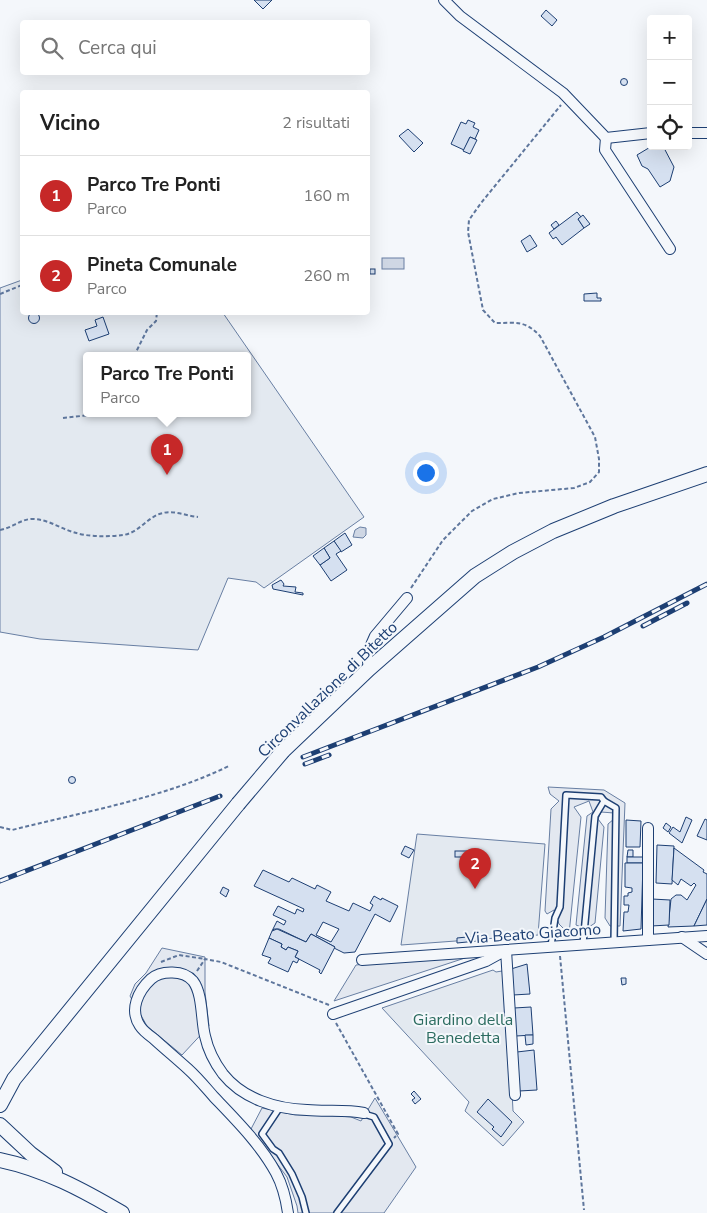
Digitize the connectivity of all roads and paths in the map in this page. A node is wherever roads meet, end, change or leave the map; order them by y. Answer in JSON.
{"nodes":[{"id":1,"x":444,"y":0,"type":"edge"},
{"id":2,"x":568,"y":97,"type":"junction"},
{"id":3,"x":692,"y":132,"type":"edge"},
{"id":4,"x":647,"y":133,"type":"edge"},
{"id":5,"x":707,"y":133,"type":"edge"},
{"id":6,"x":606,"y":138,"type":"junction"},
{"id":7,"x":670,"y":249,"type":"dead end"},
{"id":8,"x":20,"y":286,"type":"edge"},
{"id":9,"x":0,"y":294,"type":"edge"},
{"id":10,"x":157,"y":315,"type":"edge"},
{"id":11,"x":136,"y":352,"type":"edge"},
{"id":12,"x":83,"y":416,"type":"edge"},
{"id":13,"x":63,"y":418,"type":"dead end"},
{"id":14,"x":707,"y":474,"type":"edge"},
{"id":15,"x":198,"y":517,"type":"dead end"},
{"id":16,"x":0,"y":530,"type":"edge"},
{"id":17,"x":407,"y":598,"type":"joint"},
{"id":18,"x":368,"y":669,"type":"junction"},
{"id":19,"x":229,"y":766,"type":"dead end"},
{"id":20,"x":604,"y":801,"type":"junction"},
{"id":21,"x":0,"y":827,"type":"edge"},
{"id":22,"x":648,"y":828,"type":"dead end"},
{"id":23,"x":707,"y":936,"type":"edge"},
{"id":24,"x":682,"y":937,"type":"junction"},
{"id":25,"x":648,"y":940,"type":"junction"},
{"id":26,"x":614,"y":942,"type":"junction"},
{"id":27,"x":583,"y":944,"type":"junction"},
{"id":28,"x":555,"y":947,"type":"junction"},
{"id":29,"x":506,"y":950,"type":"junction"},
{"id":30,"x":707,"y":954,"type":"edge"},
{"id":31,"x":362,"y":960,"type":"dead end"},
{"id":32,"x":192,"y":980,"type":"junction"},
{"id":33,"x":331,"y":1009,"type":"junction"},
{"id":34,"x":14,"y":1079,"type":"junction"},
{"id":35,"x":0,"y":1088,"type":"edge"},
{"id":36,"x":515,"y":1095,"type":"dead end"},
{"id":37,"x":0,"y":1105,"type":"edge"},
{"id":38,"x":280,"y":1106,"type":"junction"},
{"id":39,"x":364,"y":1113,"type":"joint"},
{"id":40,"x":0,"y":1125,"type":"edge"},
{"id":41,"x":389,"y":1144,"type":"junction"},
{"id":42,"x":0,"y":1160,"type":"edge"},
{"id":43,"x":73,"y":1186,"type":"junction"},
{"id":44,"x":584,"y":1210,"type":"dead end"},
{"id":45,"x":122,"y":1213,"type":"edge"},
{"id":46,"x":288,"y":1213,"type":"edge"},
{"id":47,"x":306,"y":1213,"type":"edge"},
{"id":48,"x":337,"y":1213,"type":"edge"}],
"edges":[{"from":1,"to":2,"type":"street"},
{"from":2,"to":6,"type":"street"},
{"from":2,"to":17,"type":"path"},
{"from":3,"to":5,"type":"street"},
{"from":4,"to":6,"type":"street"},
{"from":6,"to":7,"type":"street"},
{"from":8,"to":9,"type":"path"},
{"from":10,"to":11,"type":"path"},
{"from":12,"to":13,"type":"path"},
{"from":14,"to":18,"type":"main road","name":"Circonvallazione di Bitetto"},
{"from":15,"to":16,"type":"path"},
{"from":17,"to":18,"type":"street"},
{"from":18,"to":34,"type":"main road","name":"Circonvallazione di Bitetto","bridge":true},
{"from":19,"to":21,"type":"path"},
{"from":20,"to":26,"type":"lane"},
{"from":20,"to":27,"type":"lane"},
{"from":20,"to":28,"type":"lane"},
{"from":22,"to":25,"type":"street"},
{"from":23,"to":24,"type":"street","name":"Via Beato Giacomo"},
{"from":24,"to":25,"type":"street","name":"Via Beato Giacomo"},
{"from":24,"to":30,"type":"street"},
{"from":25,"to":26,"type":"street","name":"Via Beato Giacomo"},
{"from":26,"to":27,"type":"street","name":"Via Beato Giacomo"},
{"from":27,"to":28,"type":"street","name":"Via Beato Giacomo"},
{"from":28,"to":29,"type":"street","name":"Via Beato Giacomo"},
{"from":28,"to":44,"type":"path"},
{"from":29,"to":31,"type":"street","name":"Via Beato Giacomo"},
{"from":29,"to":33,"type":"street"},
{"from":29,"to":36,"type":"street"},
{"from":32,"to":33,"type":"path"},
{"from":32,"to":38,"type":"street"},
{"from":32,"to":46,"type":"street"},
{"from":33,"to":41,"type":"path"},
{"from":34,"to":35,"type":"main road"},
{"from":34,"to":37,"type":"main road"},
{"from":38,"to":39,"type":"street"},
{"from":38,"to":47,"type":"lane"},
{"from":39,"to":41,"type":"lane"},
{"from":40,"to":43,"type":"main road"},
{"from":41,"to":48,"type":"lane"},
{"from":42,"to":43,"type":"main road"},
{"from":43,"to":45,"type":"main road"}]}
